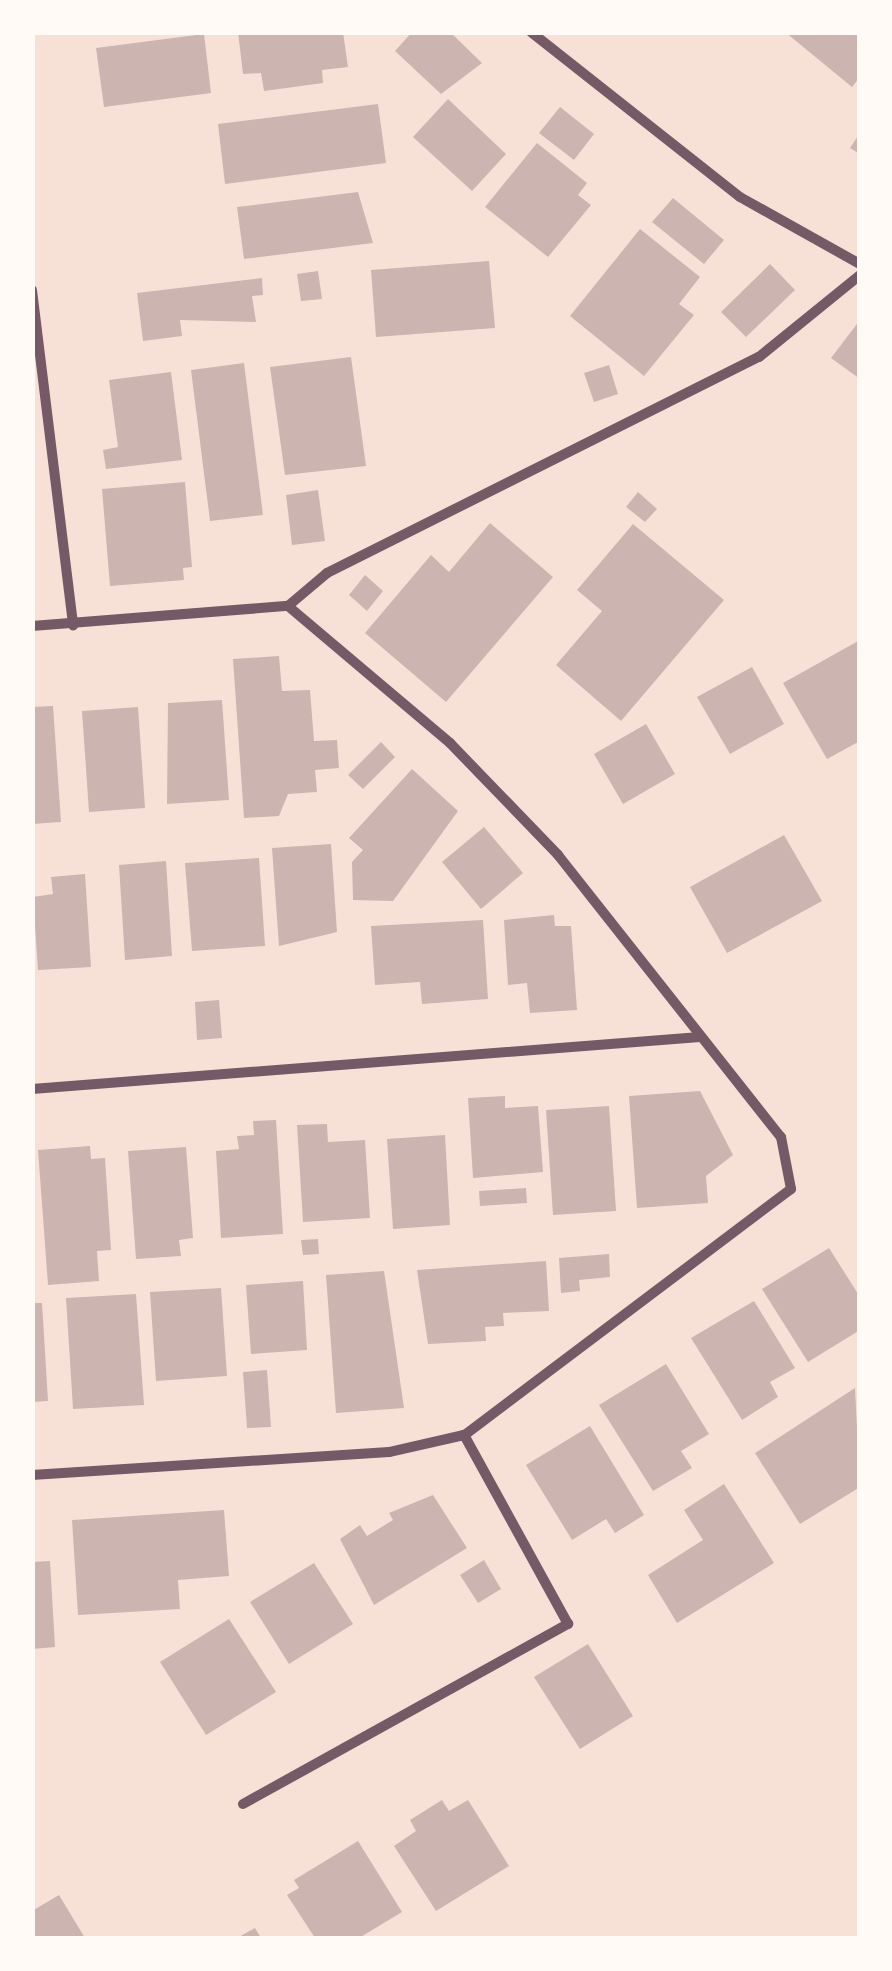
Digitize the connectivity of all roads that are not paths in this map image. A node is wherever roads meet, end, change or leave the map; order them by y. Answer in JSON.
{"nodes":[{"id":1,"x":531,"y":32,"type":"edge"},
{"id":2,"x":554,"y":32,"type":"edge"},
{"id":3,"x":544,"y":46,"type":"junction"},
{"id":4,"x":860,"y":264,"type":"edge"},
{"id":5,"x":860,"y":275,"type":"edge"},
{"id":6,"x":32,"y":290,"type":"edge"},
{"id":7,"x":288,"y":606,"type":"junction"},
{"id":8,"x":32,"y":626,"type":"edge"},
{"id":9,"x":73,"y":626,"type":"junction"},
{"id":10,"x":700,"y":1037,"type":"junction"},
{"id":11,"x":32,"y":1089,"type":"edge"},
{"id":12,"x":464,"y":1435,"type":"junction"},
{"id":13,"x":32,"y":1474,"type":"edge"},
{"id":14,"x":243,"y":1804,"type":"dead end"}],
"edges":[{"from":1,"to":3,"type":"street"},
{"from":2,"to":3,"type":"street"},
{"from":3,"to":4,"type":"street"},
{"from":5,"to":7,"type":"street"},
{"from":6,"to":9,"type":"street"},
{"from":7,"to":9,"type":"street"},
{"from":7,"to":10,"type":"street"},
{"from":8,"to":9,"type":"street"},
{"from":10,"to":11,"type":"street"},
{"from":10,"to":12,"type":"street"},
{"from":12,"to":13,"type":"street"},
{"from":12,"to":14,"type":"street"}]}
